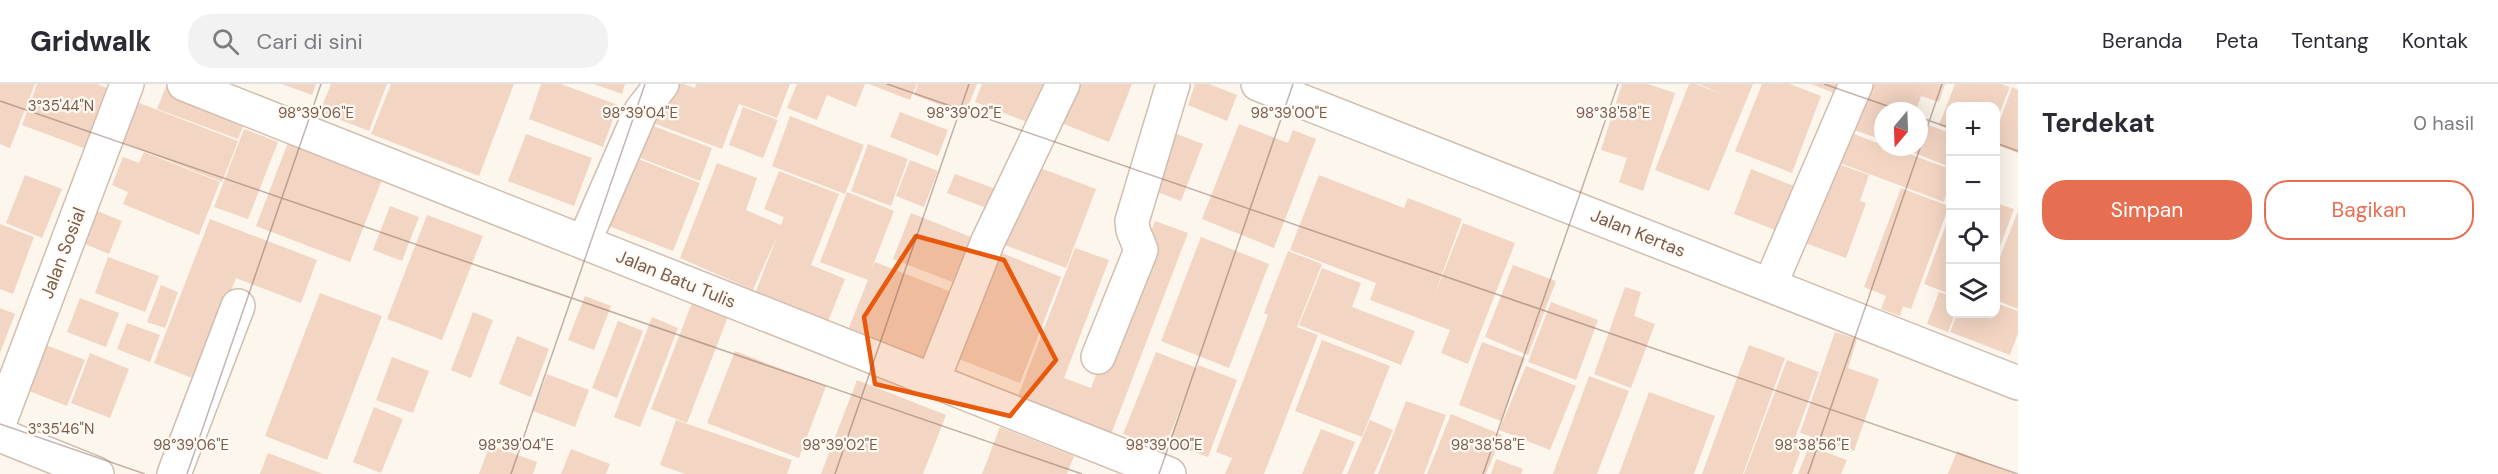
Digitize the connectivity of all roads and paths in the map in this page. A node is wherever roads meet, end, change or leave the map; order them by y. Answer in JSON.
{"nodes":[{"id":1,"x":127,"y":84,"type":"edge"},
{"id":2,"x":184,"y":84,"type":"edge"},
{"id":3,"x":662,"y":84,"type":"edge"},
{"id":4,"x":1063,"y":84,"type":"edge"},
{"id":5,"x":1173,"y":84,"type":"edge"},
{"id":6,"x":1856,"y":84,"type":"edge"},
{"id":7,"x":1266,"y":86,"type":"edge"},
{"id":8,"x":584,"y":242,"type":"junction"},
{"id":9,"x":1770,"y":285,"type":"junction"},
{"id":10,"x":238,"y":306,"type":"dead end"},
{"id":11,"x":1098,"y":357,"type":"dead end"},
{"id":12,"x":933,"y":380,"type":"junction"},
{"id":13,"x":2018,"y":382,"type":"edge"},
{"id":14,"x":0,"y":421,"type":"edge"},
{"id":15,"x":0,"y":435,"type":"edge"},
{"id":16,"x":98,"y":474,"type":"edge"},
{"id":17,"x":174,"y":474,"type":"edge"},
{"id":18,"x":1169,"y":474,"type":"edge"}],
"edges":[{"from":1,"to":14,"type":"street","name":"Jalan Sosial"},
{"from":2,"to":8,"type":"street","name":"Jalan Batu Tulis"},
{"from":3,"to":8,"type":"street"},
{"from":4,"to":12,"type":"street"},
{"from":5,"to":11,"type":"street"},
{"from":6,"to":9,"type":"street"},
{"from":7,"to":9,"type":"street","name":"Jalan Kertas"},
{"from":8,"to":12,"type":"street","name":"Jalan Batu Tulis"},
{"from":9,"to":13,"type":"street","name":"Jalan Kertas"},
{"from":10,"to":17,"type":"street"},
{"from":12,"to":18,"type":"street","name":"Jalan Batu Tulis"},
{"from":15,"to":16,"type":"street"}]}
